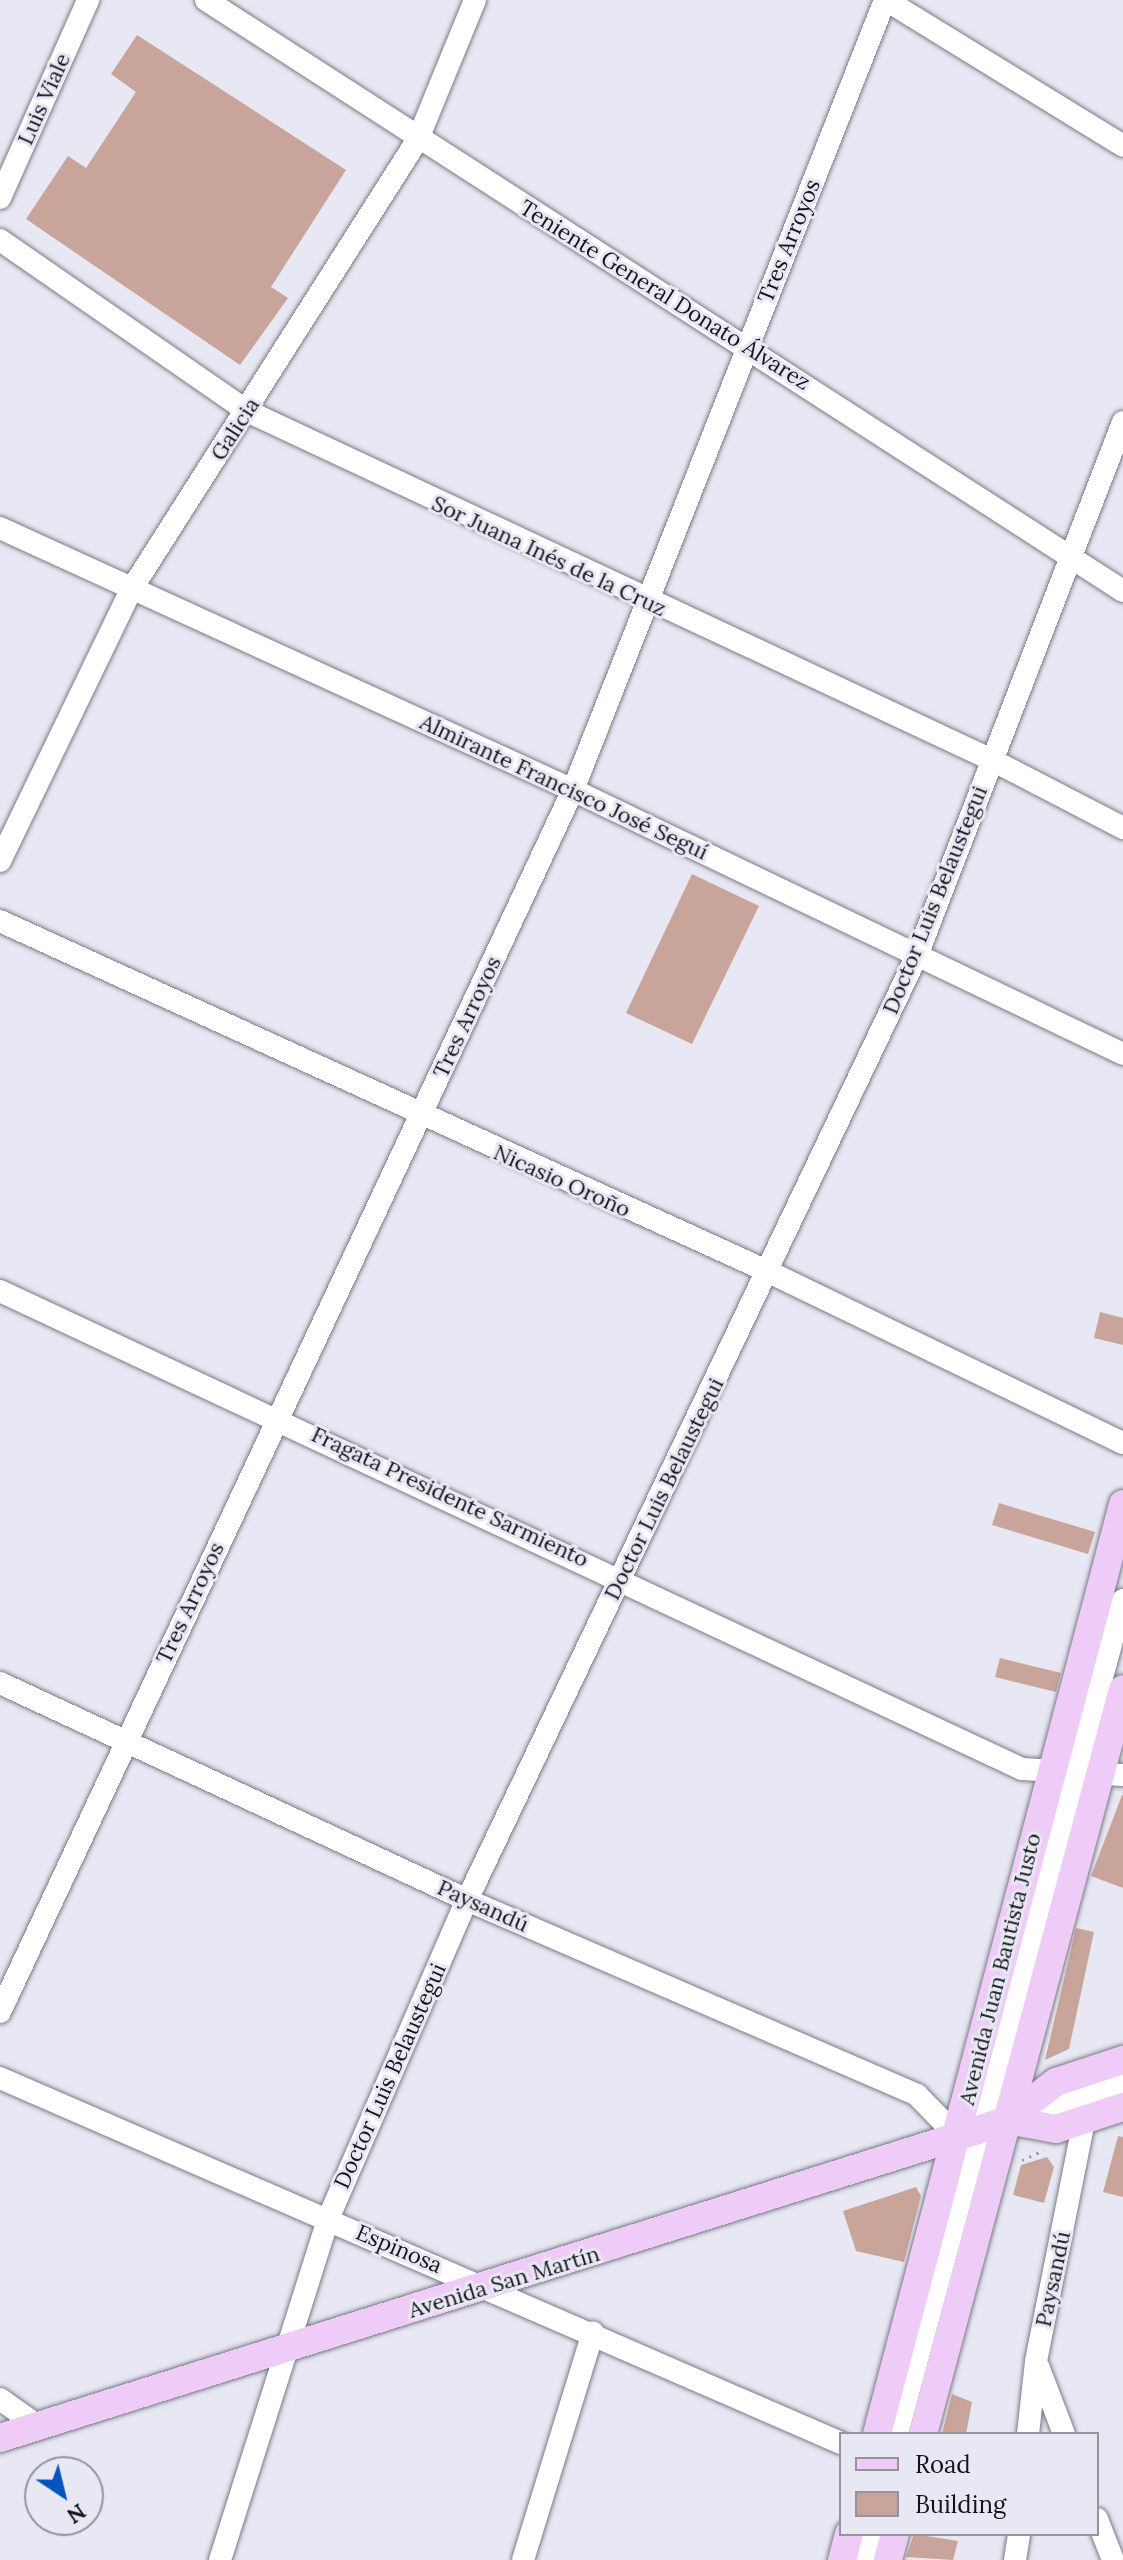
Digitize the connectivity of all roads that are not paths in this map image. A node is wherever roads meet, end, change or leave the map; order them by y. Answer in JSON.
{"nodes":[{"id":1,"x":88,"y":0,"type":"edge"},
{"id":2,"x":206,"y":0,"type":"edge"},
{"id":3,"x":475,"y":0,"type":"edge"},
{"id":4,"x":885,"y":0,"type":"edge"},
{"id":5,"x":418,"y":139,"type":"junction"},
{"id":6,"x":1123,"y":146,"type":"edge"},
{"id":7,"x":0,"y":198,"type":"edge"},
{"id":8,"x":0,"y":240,"type":"edge"},
{"id":9,"x":747,"y":346,"type":"junction"},
{"id":10,"x":247,"y":411,"type":"junction"},
{"id":11,"x":1123,"y":422,"type":"edge"},
{"id":12,"x":0,"y":528,"type":"edge"},
{"id":13,"x":1069,"y":557,"type":"junction"},
{"id":14,"x":131,"y":590,"type":"junction"},
{"id":15,"x":1123,"y":591,"type":"edge"},
{"id":16,"x":647,"y":603,"type":"junction"},
{"id":17,"x":992,"y":760,"type":"junction"},
{"id":18,"x":573,"y":790,"type":"junction"},
{"id":19,"x":1123,"y":828,"type":"edge"},
{"id":20,"x":0,"y":861,"type":"edge"},
{"id":21,"x":0,"y":921,"type":"edge"},
{"id":22,"x":918,"y":953,"type":"junction"},
{"id":23,"x":1123,"y":1054,"type":"edge"},
{"id":24,"x":421,"y":1118,"type":"junction"},
{"id":25,"x":769,"y":1272,"type":"junction"},
{"id":26,"x":0,"y":1291,"type":"edge"},
{"id":27,"x":277,"y":1418,"type":"junction"},
{"id":28,"x":1123,"y":1443,"type":"edge"},
{"id":29,"x":1123,"y":1504,"type":"edge"},
{"id":30,"x":622,"y":1576,"type":"junction"},
{"id":31,"x":1123,"y":1600,"type":"edge"},
{"id":32,"x":0,"y":1683,"type":"edge"},
{"id":33,"x":1123,"y":1689,"type":"edge"},
{"id":34,"x":125,"y":1738,"type":"junction"},
{"id":35,"x":1088,"y":1772,"type":"edge"},
{"id":36,"x":467,"y":1900,"type":"junction"},
{"id":37,"x":0,"y":2012,"type":"edge"},
{"id":38,"x":1123,"y":2060,"type":"edge"},
{"id":39,"x":0,"y":2078,"type":"edge"},
{"id":40,"x":1123,"y":2085,"type":"edge"},
{"id":41,"x":1123,"y":2107,"type":"edge"},
{"id":42,"x":1084,"y":2120,"type":"junction"},
{"id":43,"x":982,"y":2129,"type":"junction"},
{"id":44,"x":328,"y":2219,"type":"junction"},
{"id":45,"x":486,"y":2286,"type":"junction"},
{"id":46,"x":593,"y":2333,"type":"junction"},
{"id":47,"x":282,"y":2352,"type":"junction"},
{"id":48,"x":1036,"y":2361,"type":"junction"},
{"id":49,"x":0,"y":2399,"type":"edge"},
{"id":50,"x":38,"y":2426,"type":"junction"},
{"id":51,"x":878,"y":2432,"type":"edge"},
{"id":52,"x":898,"y":2432,"type":"edge"},
{"id":53,"x":923,"y":2432,"type":"edge"},
{"id":54,"x":1028,"y":2432,"type":"edge"},
{"id":55,"x":1063,"y":2432,"type":"edge"},
{"id":56,"x":0,"y":2438,"type":"edge"},
{"id":57,"x":839,"y":2442,"type":"edge"},
{"id":58,"x":1099,"y":2524,"type":"edge"},
{"id":59,"x":848,"y":2536,"type":"edge"},
{"id":60,"x":869,"y":2536,"type":"edge"},
{"id":61,"x":894,"y":2536,"type":"edge"},
{"id":62,"x":1019,"y":2536,"type":"edge"},
{"id":63,"x":220,"y":2560,"type":"edge"},
{"id":64,"x":523,"y":2560,"type":"edge"},
{"id":65,"x":842,"y":2560,"type":"edge"},
{"id":66,"x":863,"y":2560,"type":"edge"},
{"id":67,"x":888,"y":2560,"type":"edge"},
{"id":68,"x":1015,"y":2560,"type":"edge"},
{"id":69,"x":1113,"y":2560,"type":"edge"}],
"edges":[{"from":1,"to":7,"type":"street","name":"Luis Viale"},
{"from":2,"to":5,"type":"street","name":"Teniente General Donato Álvarez"},
{"from":3,"to":5,"type":"street","name":"Galicia"},
{"from":4,"to":6,"type":"street"},
{"from":4,"to":9,"type":"street","name":"Tres Arroyos"},
{"from":5,"to":9,"type":"street","name":"Teniente General Donato Álvarez"},
{"from":5,"to":10,"type":"street","name":"Galicia"},
{"from":8,"to":10,"type":"street","name":"Sor Juana Inés de la Cruz"},
{"from":9,"to":13,"type":"street","name":"Teniente General Donato Álvarez"},
{"from":9,"to":16,"type":"street","name":"Tres Arroyos"},
{"from":10,"to":14,"type":"street","name":"Galicia"},
{"from":10,"to":16,"type":"street","name":"Sor Juana Inés de la Cruz"},
{"from":11,"to":13,"type":"street","name":"Doctor Luis Belaustegui"},
{"from":12,"to":14,"type":"street","name":"Almirante Francisco José Seguí"},
{"from":13,"to":15,"type":"street","name":"Teniente General Donato Álvarez"},
{"from":13,"to":17,"type":"street","name":"Doctor Luis Belaustegui"},
{"from":14,"to":18,"type":"street","name":"Almirante Francisco José Seguí"},
{"from":14,"to":20,"type":"street","name":"Galicia"},
{"from":16,"to":17,"type":"street","name":"Sor Juana Inés de la Cruz"},
{"from":16,"to":18,"type":"street","name":"Tres Arroyos"},
{"from":17,"to":19,"type":"street","name":"Sor Juana Inés de la Cruz"},
{"from":17,"to":22,"type":"street","name":"Doctor Luis Belaustegui"},
{"from":18,"to":22,"type":"street","name":"Almirante Francisco José Seguí"},
{"from":18,"to":24,"type":"street","name":"Tres Arroyos"},
{"from":21,"to":24,"type":"street","name":"Nicasio Oroño"},
{"from":22,"to":23,"type":"street","name":"Almirante Francisco José Seguí"},
{"from":22,"to":25,"type":"street","name":"Doctor Luis Belaustegui"},
{"from":24,"to":25,"type":"street","name":"Nicasio Oroño"},
{"from":24,"to":27,"type":"street","name":"Tres Arroyos"},
{"from":25,"to":28,"type":"street","name":"Nicasio Oroño"},
{"from":25,"to":30,"type":"street","name":"Doctor Luis Belaustegui"},
{"from":26,"to":27,"type":"street","name":"Fragata Presidente Sarmiento"},
{"from":27,"to":30,"type":"street","name":"Fragata Presidente Sarmiento"},
{"from":27,"to":34,"type":"street","name":"Tres Arroyos"},
{"from":29,"to":35,"type":"main road","name":"Avenida Juan Bautista Justo"},
{"from":30,"to":35,"type":"street","name":"Fragata Presidente Sarmiento"},
{"from":30,"to":36,"type":"street","name":"Doctor Luis Belaustegui"},
{"from":31,"to":35,"type":"street"},
{"from":32,"to":34,"type":"street","name":"Paysandú"},
{"from":33,"to":35,"type":"main road","name":"Avenida Juan Bautista Justo"},
{"from":34,"to":36,"type":"street","name":"Paysandú"},
{"from":34,"to":37,"type":"street","name":"Tres Arroyos"},
{"from":35,"to":43,"type":"main road","name":"Avenida Juan Bautista Justo"},
{"from":35,"to":43,"type":"main road","name":"Avenida Juan Bautista Justo"},
{"from":36,"to":43,"type":"street","name":"Paysandú"},
{"from":36,"to":44,"type":"street","name":"Doctor Luis Belaustegui"},
{"from":38,"to":43,"type":"main road","name":"Avenida San Martín"},
{"from":39,"to":44,"type":"street","name":"Espinosa"},
{"from":40,"to":43,"type":"street"},
{"from":41,"to":42,"type":"main road","name":"Avenida San Martín"},
{"from":42,"to":43,"type":"main road","name":"Avenida San Martín"},
{"from":42,"to":48,"type":"street","name":"Paysandú"},
{"from":43,"to":45,"type":"main road","name":"Avenida San Martín"},
{"from":43,"to":51,"type":"main road","name":"Avenida Juan Bautista Justo"},
{"from":43,"to":52,"type":"street"},
{"from":43,"to":53,"type":"main road","name":"Avenida Juan Bautista Justo"},
{"from":44,"to":45,"type":"street","name":"Espinosa"},
{"from":44,"to":47,"type":"street","name":"Doctor Luis Belaustegui"},
{"from":45,"to":46,"type":"street","name":"Espinosa"},
{"from":45,"to":47,"type":"main road","name":"Avenida San Martín"},
{"from":46,"to":57,"type":"street","name":"Espinosa"},
{"from":46,"to":64,"type":"street"},
{"from":47,"to":50,"type":"main road","name":"Avenida San Martín"},
{"from":47,"to":63,"type":"street","name":"Doctor Luis Belaustegui"},
{"from":48,"to":54,"type":"street","name":"Paysandú"},
{"from":48,"to":55,"type":"street"},
{"from":49,"to":50,"type":"street"},
{"from":50,"to":56,"type":"main road","name":"Avenida San Martín"},
{"from":58,"to":69,"type":"street"},
{"from":59,"to":65,"type":"main road"},
{"from":60,"to":66,"type":"street"},
{"from":61,"to":67,"type":"main road"},
{"from":62,"to":68,"type":"street"}]}
